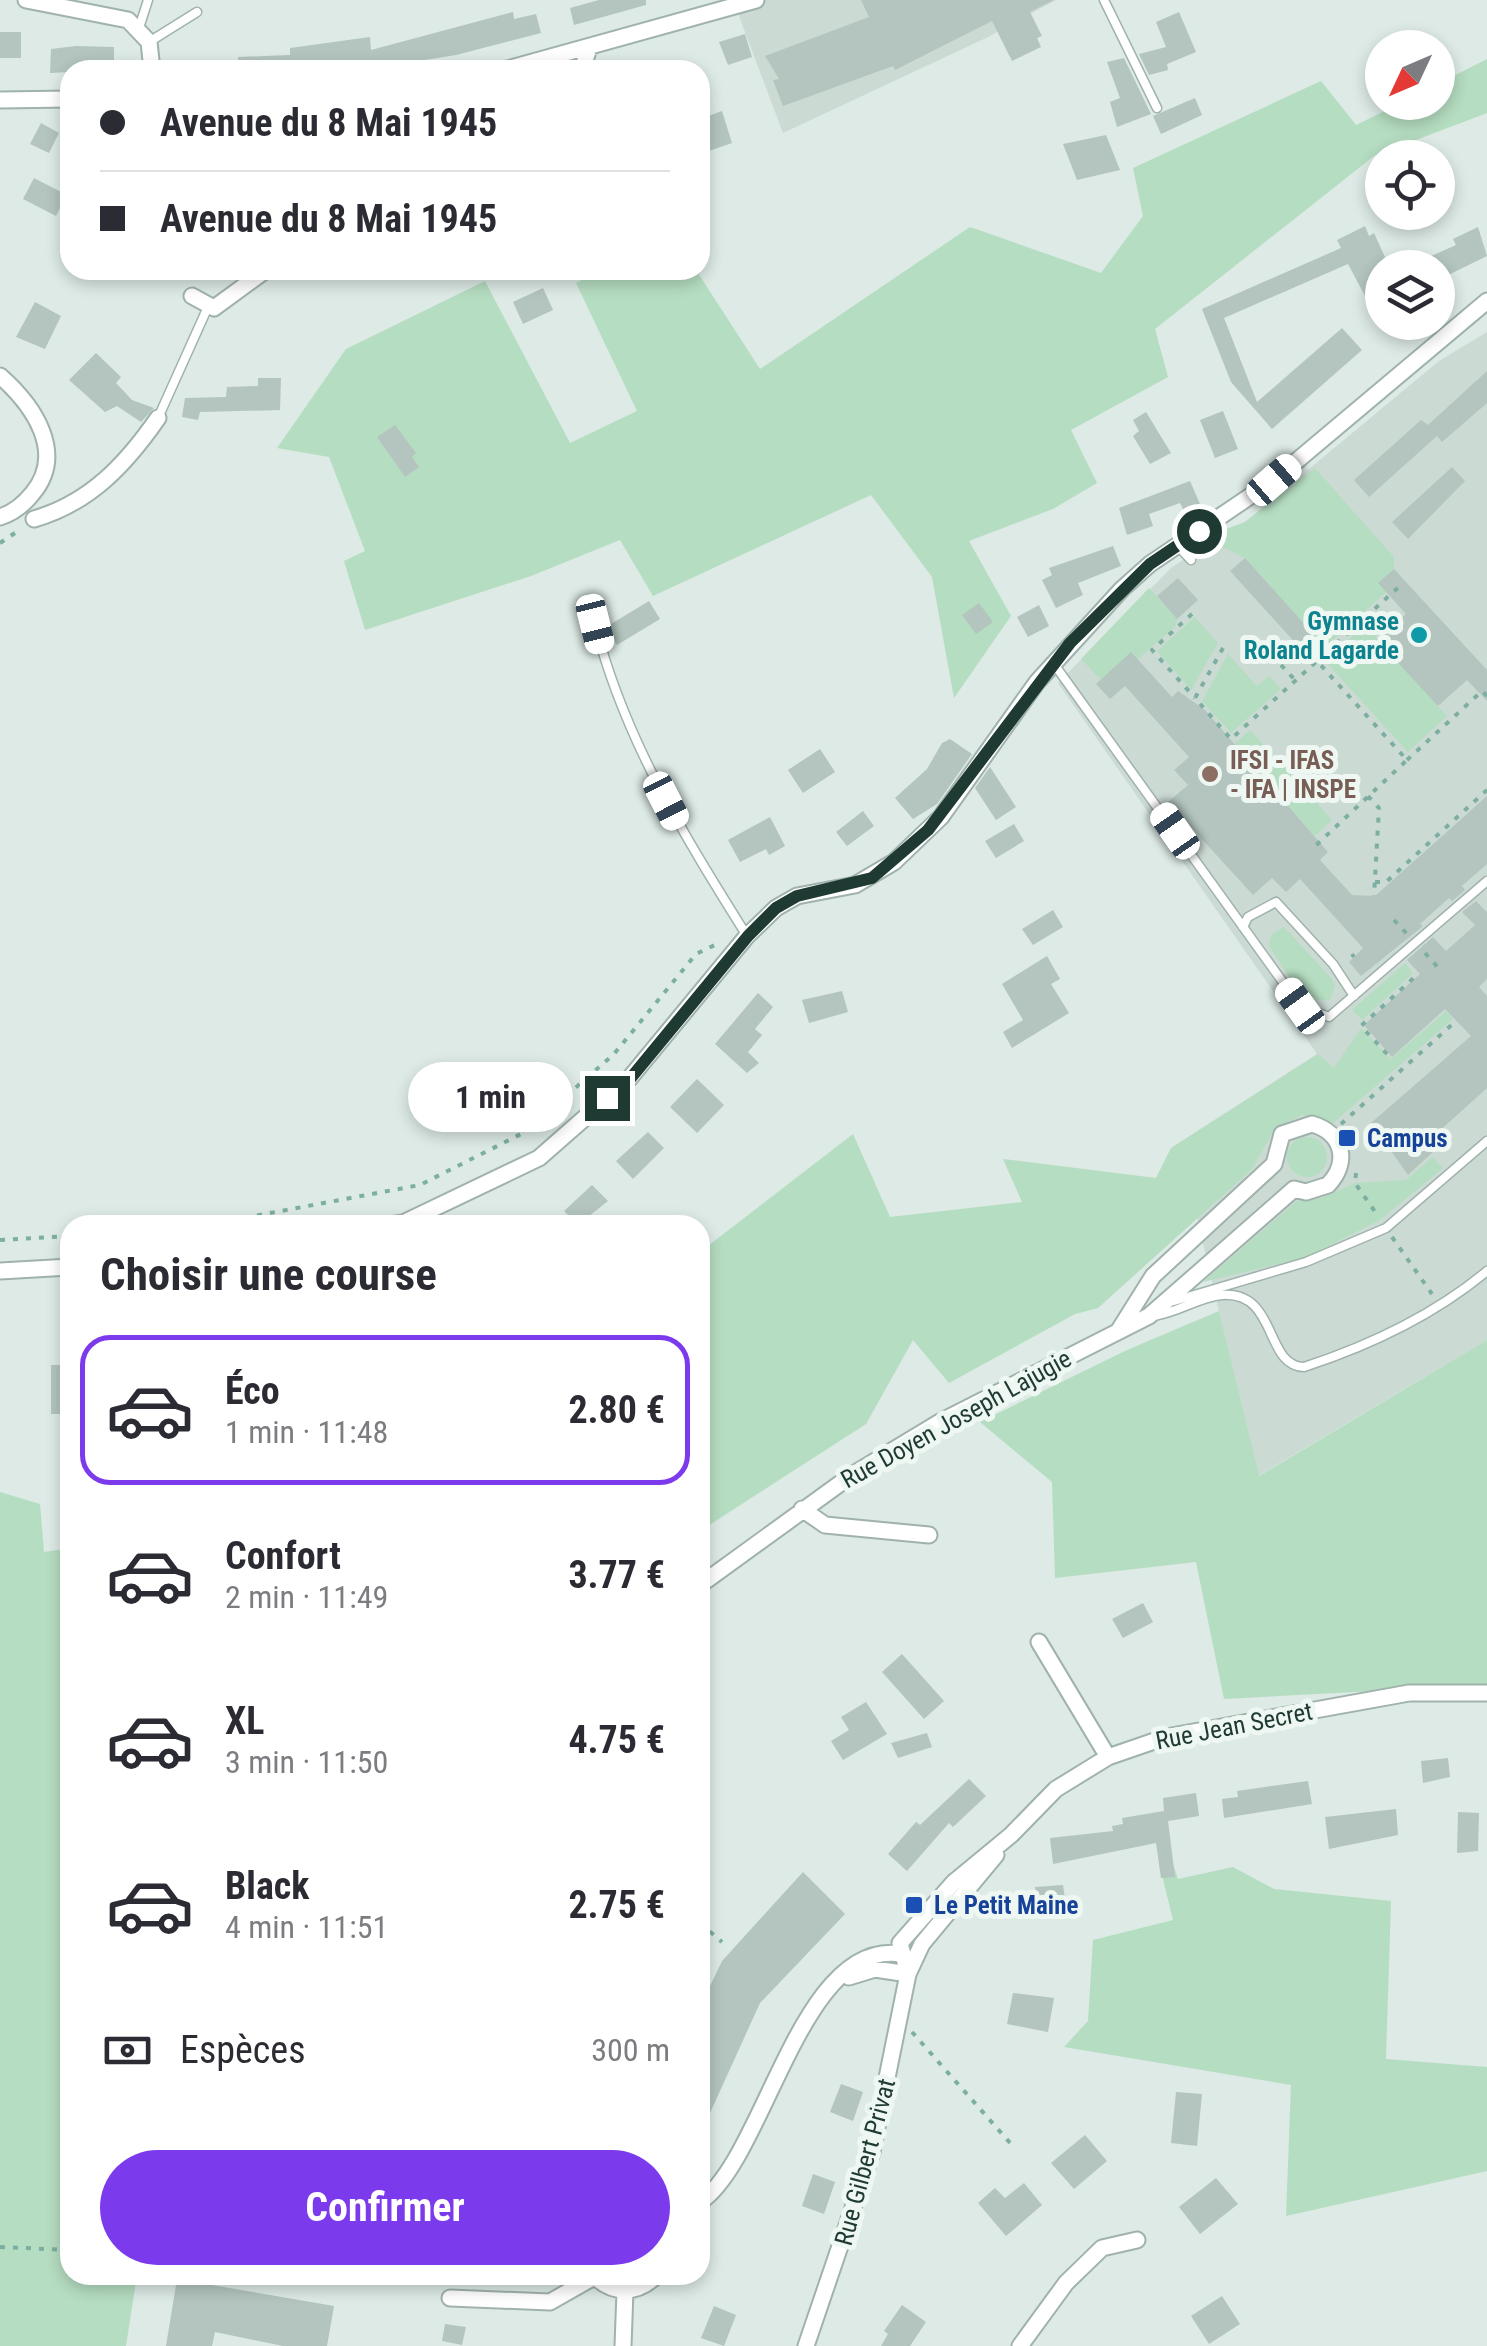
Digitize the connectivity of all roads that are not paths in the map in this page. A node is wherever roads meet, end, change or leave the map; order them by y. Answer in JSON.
{"nodes":[{"id":1,"x":26,"y":0,"type":"edge"},
{"id":2,"x":148,"y":0,"type":"edge"},
{"id":3,"x":756,"y":0,"type":"edge"},
{"id":4,"x":1104,"y":0,"type":"edge"},
{"id":5,"x":197,"y":12,"type":"dead end"},
{"id":6,"x":144,"y":35,"type":"junction"},
{"id":7,"x":590,"y":48,"type":"junction"},
{"id":8,"x":150,"y":60,"type":"edge"},
{"id":9,"x":543,"y":60,"type":"edge"},
{"id":10,"x":586,"y":60,"type":"edge"},
{"id":11,"x":0,"y":100,"type":"edge"},
{"id":12,"x":60,"y":100,"type":"edge"},
{"id":13,"x":1157,"y":108,"type":"dead end"},
{"id":14,"x":253,"y":280,"type":"edge"},
{"id":15,"x":192,"y":296,"type":"dead end"},
{"id":16,"x":1487,"y":302,"type":"edge"},
{"id":17,"x":207,"y":309,"type":"junction"},
{"id":18,"x":0,"y":376,"type":"edge"},
{"id":19,"x":158,"y":418,"type":"joint"},
{"id":20,"x":0,"y":517,"type":"edge"},
{"id":21,"x":34,"y":518,"type":"dead end"},
{"id":22,"x":1178,"y":545,"type":"junction"},
{"id":23,"x":1191,"y":560,"type":"dead end"},
{"id":24,"x":595,"y":624,"type":"dead end"},
{"id":25,"x":1054,"y":664,"type":"junction"},
{"id":26,"x":1487,"y":881,"type":"edge"},
{"id":27,"x":1243,"y":927,"type":"junction"},
{"id":28,"x":748,"y":936,"type":"junction"},
{"id":29,"x":1354,"y":996,"type":"junction"},
{"id":30,"x":1487,"y":1141,"type":"edge"},
{"id":31,"x":420,"y":1215,"type":"edge"},
{"id":32,"x":60,"y":1268,"type":"edge"},
{"id":33,"x":0,"y":1270,"type":"edge"},
{"id":34,"x":1487,"y":1270,"type":"edge"},
{"id":35,"x":1149,"y":1316,"type":"junction"},
{"id":36,"x":1119,"y":1330,"type":"junction"},
{"id":37,"x":802,"y":1509,"type":"junction"},
{"id":38,"x":929,"y":1535,"type":"dead end"},
{"id":39,"x":710,"y":1578,"type":"edge"},
{"id":40,"x":1038,"y":1642,"type":"dead end"},
{"id":41,"x":1487,"y":1693,"type":"edge"},
{"id":42,"x":1108,"y":1757,"type":"junction"},
{"id":43,"x":1011,"y":1835,"type":"junction"},
{"id":44,"x":901,"y":1954,"type":"junction"},
{"id":45,"x":908,"y":1974,"type":"junction"},
{"id":46,"x":838,"y":1982,"type":"junction"},
{"id":47,"x":710,"y":2190,"type":"edge"},
{"id":48,"x":1137,"y":2240,"type":"dead end"},
{"id":49,"x":581,"y":2285,"type":"edge"},
{"id":50,"x":606,"y":2285,"type":"edge"},
{"id":51,"x":645,"y":2285,"type":"edge"},
{"id":52,"x":625,"y":2291,"type":"junction"},
{"id":53,"x":450,"y":2298,"type":"dead end"},
{"id":54,"x":623,"y":2346,"type":"edge"},
{"id":55,"x":806,"y":2346,"type":"edge"},
{"id":56,"x":1020,"y":2346,"type":"edge"}],
"edges":[{"from":1,"to":6,"type":"street"},
{"from":2,"to":6,"type":"lane"},
{"from":3,"to":7,"type":"street"},
{"from":4,"to":13,"type":"lane"},
{"from":5,"to":6,"type":"lane"},
{"from":6,"to":8,"type":"street"},
{"from":7,"to":9,"type":"street"},
{"from":7,"to":10,"type":"street"},
{"from":11,"to":12,"type":"street"},
{"from":14,"to":17,"type":"street"},
{"from":15,"to":17,"type":"street"},
{"from":16,"to":22,"type":"street"},
{"from":17,"to":19,"type":"lane"},
{"from":18,"to":20,"type":"street"},
{"from":19,"to":21,"type":"street"},
{"from":22,"to":23,"type":"lane"},
{"from":22,"to":25,"type":"street"},
{"from":24,"to":28,"type":"lane"},
{"from":25,"to":27,"type":"lane"},
{"from":25,"to":28,"type":"street"},
{"from":26,"to":29,"type":"lane"},
{"from":27,"to":29,"type":"lane"},
{"from":27,"to":29,"type":"lane"},
{"from":28,"to":31,"type":"street"},
{"from":30,"to":35,"type":"lane"},
{"from":32,"to":33,"type":"street"},
{"from":34,"to":35,"type":"lane"},
{"from":35,"to":36,"type":"street","name":"Rue Doyen Joseph Lajugie"},
{"from":35,"to":36,"type":"street","name":"Rue Doyen Joseph Lajugie"},
{"from":36,"to":37,"type":"street","name":"Rue Doyen Joseph Lajugie"},
{"from":37,"to":38,"type":"street"},
{"from":37,"to":39,"type":"street","name":"Rue Doyen Joseph Lajugie"},
{"from":40,"to":42,"type":"street"},
{"from":41,"to":42,"type":"street","name":"Rue Jean Secret"},
{"from":42,"to":43,"type":"street","name":"Rue Jean Secret"},
{"from":43,"to":44,"type":"street","name":"Rue Jean Secret"},
{"from":43,"to":45,"type":"street","name":"Rue Jean Secret"},
{"from":44,"to":45,"type":"street"},
{"from":44,"to":46,"type":"street"},
{"from":45,"to":46,"type":"street"},
{"from":45,"to":55,"type":"street","name":"Rue Gilbert Privat"},
{"from":46,"to":47,"type":"street"},
{"from":48,"to":56,"type":"street"},
{"from":49,"to":53,"type":"street"},
{"from":50,"to":52,"type":"street"},
{"from":51,"to":52,"type":"street"},
{"from":52,"to":54,"type":"street"}]}
